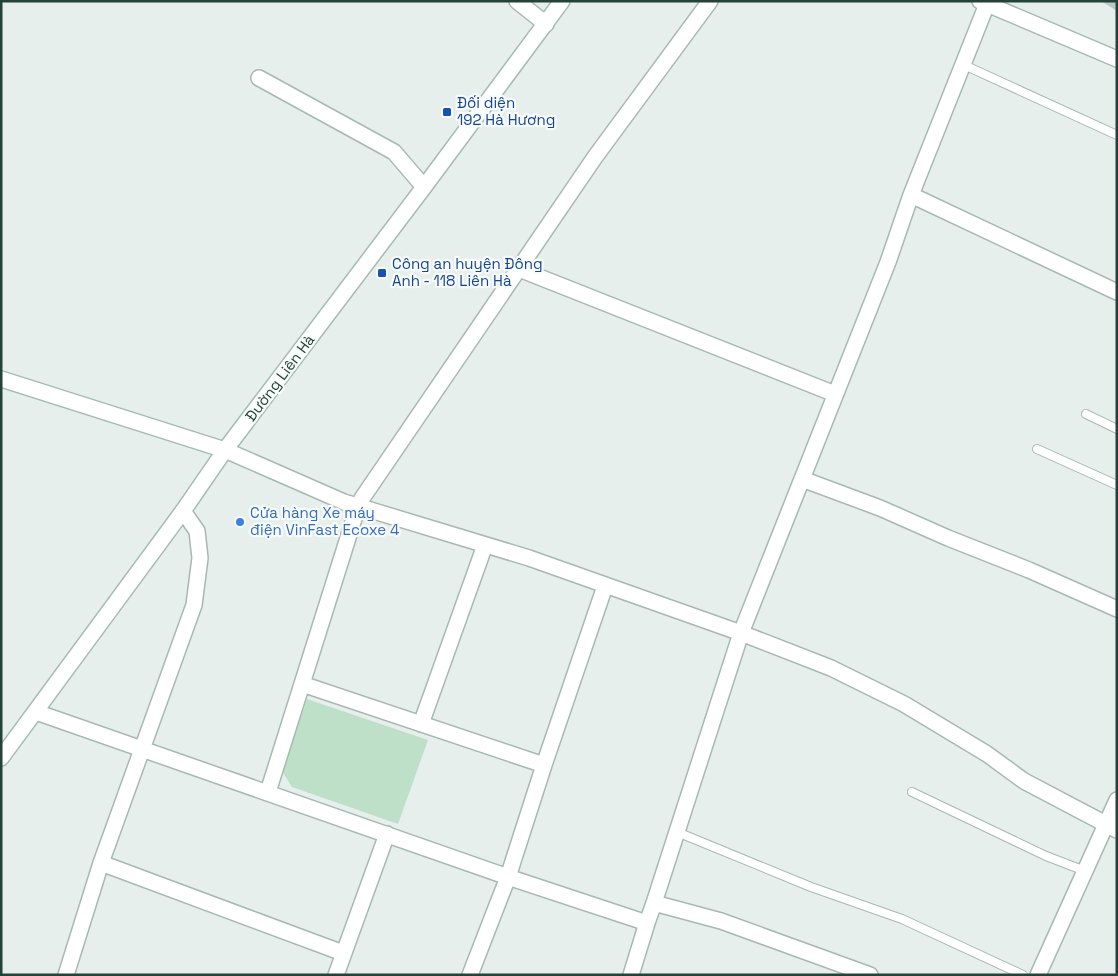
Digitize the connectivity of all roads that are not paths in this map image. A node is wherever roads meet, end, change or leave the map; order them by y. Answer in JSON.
{"nodes":[{"id":1,"x":517,"y":1,"type":"edge"},
{"id":2,"x":562,"y":1,"type":"edge"},
{"id":3,"x":710,"y":1,"type":"edge"},
{"id":4,"x":983,"y":3,"type":"edge"},
{"id":5,"x":546,"y":24,"type":"junction"},
{"id":6,"x":1117,"y":59,"type":"edge"},
{"id":7,"x":964,"y":65,"type":"junction"},
{"id":8,"x":259,"y":78,"type":"dead end"},
{"id":9,"x":1117,"y":135,"type":"edge"},
{"id":10,"x":424,"y":187,"type":"junction"},
{"id":11,"x":911,"y":195,"type":"junction"},
{"id":12,"x":519,"y":269,"type":"junction"},
{"id":13,"x":1117,"y":292,"type":"edge"},
{"id":14,"x":1,"y":379,"type":"edge"},
{"id":15,"x":835,"y":394,"type":"junction"},
{"id":16,"x":1086,"y":414,"type":"dead end"},
{"id":17,"x":1117,"y":429,"type":"edge"},
{"id":18,"x":1037,"y":449,"type":"dead end"},
{"id":19,"x":224,"y":450,"type":"junction"},
{"id":20,"x":802,"y":479,"type":"junction"},
{"id":21,"x":1117,"y":485,"type":"edge"},
{"id":22,"x":358,"y":506,"type":"junction"},
{"id":23,"x":183,"y":511,"type":"junction"},
{"id":24,"x":485,"y":545,"type":"junction"},
{"id":25,"x":605,"y":586,"type":"junction"},
{"id":26,"x":1117,"y":610,"type":"edge"},
{"id":27,"x":741,"y":633,"type":"junction"},
{"id":28,"x":302,"y":684,"type":"junction"},
{"id":29,"x":36,"y":712,"type":"junction"},
{"id":30,"x":421,"y":724,"type":"junction"},
{"id":31,"x":143,"y":749,"type":"junction"},
{"id":32,"x":1,"y":758,"type":"edge"},
{"id":33,"x":544,"y":765,"type":"junction"},
{"id":34,"x":268,"y":792,"type":"junction"},
{"id":35,"x":912,"y":792,"type":"dead end"},
{"id":36,"x":1117,"y":800,"type":"edge"},
{"id":37,"x":1111,"y":827,"type":"edge"},
{"id":38,"x":677,"y":832,"type":"junction"},
{"id":39,"x":387,"y":834,"type":"junction"},
{"id":40,"x":101,"y":863,"type":"junction"},
{"id":41,"x":1085,"y":871,"type":"junction"},
{"id":42,"x":508,"y":876,"type":"junction"},
{"id":43,"x":654,"y":903,"type":"junction"},
{"id":44,"x":647,"y":923,"type":"junction"},
{"id":45,"x":343,"y":953,"type":"junction"},
{"id":46,"x":66,"y":975,"type":"edge"},
{"id":47,"x":336,"y":975,"type":"edge"},
{"id":48,"x":470,"y":975,"type":"edge"},
{"id":49,"x":631,"y":975,"type":"edge"},
{"id":50,"x":870,"y":975,"type":"edge"},
{"id":51,"x":1023,"y":975,"type":"edge"},
{"id":52,"x":1038,"y":975,"type":"edge"}],
"edges":[{"from":1,"to":5,"type":"street"},
{"from":2,"to":5,"type":"street","name":"Đường Liên Hà"},
{"from":3,"to":12,"type":"street"},
{"from":4,"to":6,"type":"street"},
{"from":4,"to":7,"type":"street"},
{"from":5,"to":10,"type":"street","name":"Đường Liên Hà"},
{"from":7,"to":9,"type":"lane"},
{"from":7,"to":11,"type":"street"},
{"from":8,"to":10,"type":"street"},
{"from":10,"to":19,"type":"street","name":"Đường Liên Hà"},
{"from":11,"to":13,"type":"street"},
{"from":11,"to":15,"type":"street"},
{"from":12,"to":15,"type":"street"},
{"from":12,"to":22,"type":"street"},
{"from":14,"to":19,"type":"street"},
{"from":15,"to":20,"type":"street"},
{"from":16,"to":17,"type":"lane"},
{"from":18,"to":21,"type":"lane"},
{"from":19,"to":22,"type":"street"},
{"from":19,"to":23,"type":"street","name":"Đường Liên Hà"},
{"from":20,"to":26,"type":"street"},
{"from":20,"to":27,"type":"street"},
{"from":22,"to":24,"type":"street"},
{"from":22,"to":28,"type":"street"},
{"from":23,"to":29,"type":"street","name":"Đường Liên Hà"},
{"from":23,"to":31,"type":"street"},
{"from":24,"to":25,"type":"street"},
{"from":24,"to":30,"type":"street"},
{"from":25,"to":27,"type":"street"},
{"from":25,"to":33,"type":"street"},
{"from":27,"to":37,"type":"street"},
{"from":27,"to":38,"type":"street"},
{"from":28,"to":30,"type":"street"},
{"from":28,"to":34,"type":"street"},
{"from":29,"to":31,"type":"street"},
{"from":29,"to":32,"type":"street","name":"Đường Liên Hà"},
{"from":30,"to":33,"type":"street"},
{"from":31,"to":34,"type":"street"},
{"from":31,"to":40,"type":"street"},
{"from":33,"to":42,"type":"street"},
{"from":34,"to":39,"type":"street"},
{"from":35,"to":41,"type":"lane"},
{"from":36,"to":37,"type":"street"},
{"from":37,"to":41,"type":"street"},
{"from":38,"to":43,"type":"street"},
{"from":38,"to":51,"type":"lane"},
{"from":39,"to":42,"type":"street"},
{"from":39,"to":45,"type":"street"},
{"from":40,"to":45,"type":"street"},
{"from":40,"to":46,"type":"street"},
{"from":41,"to":52,"type":"street"},
{"from":42,"to":44,"type":"street"},
{"from":42,"to":48,"type":"street"},
{"from":43,"to":44,"type":"street"},
{"from":43,"to":50,"type":"street"},
{"from":44,"to":49,"type":"street"},
{"from":45,"to":47,"type":"street"}]}
